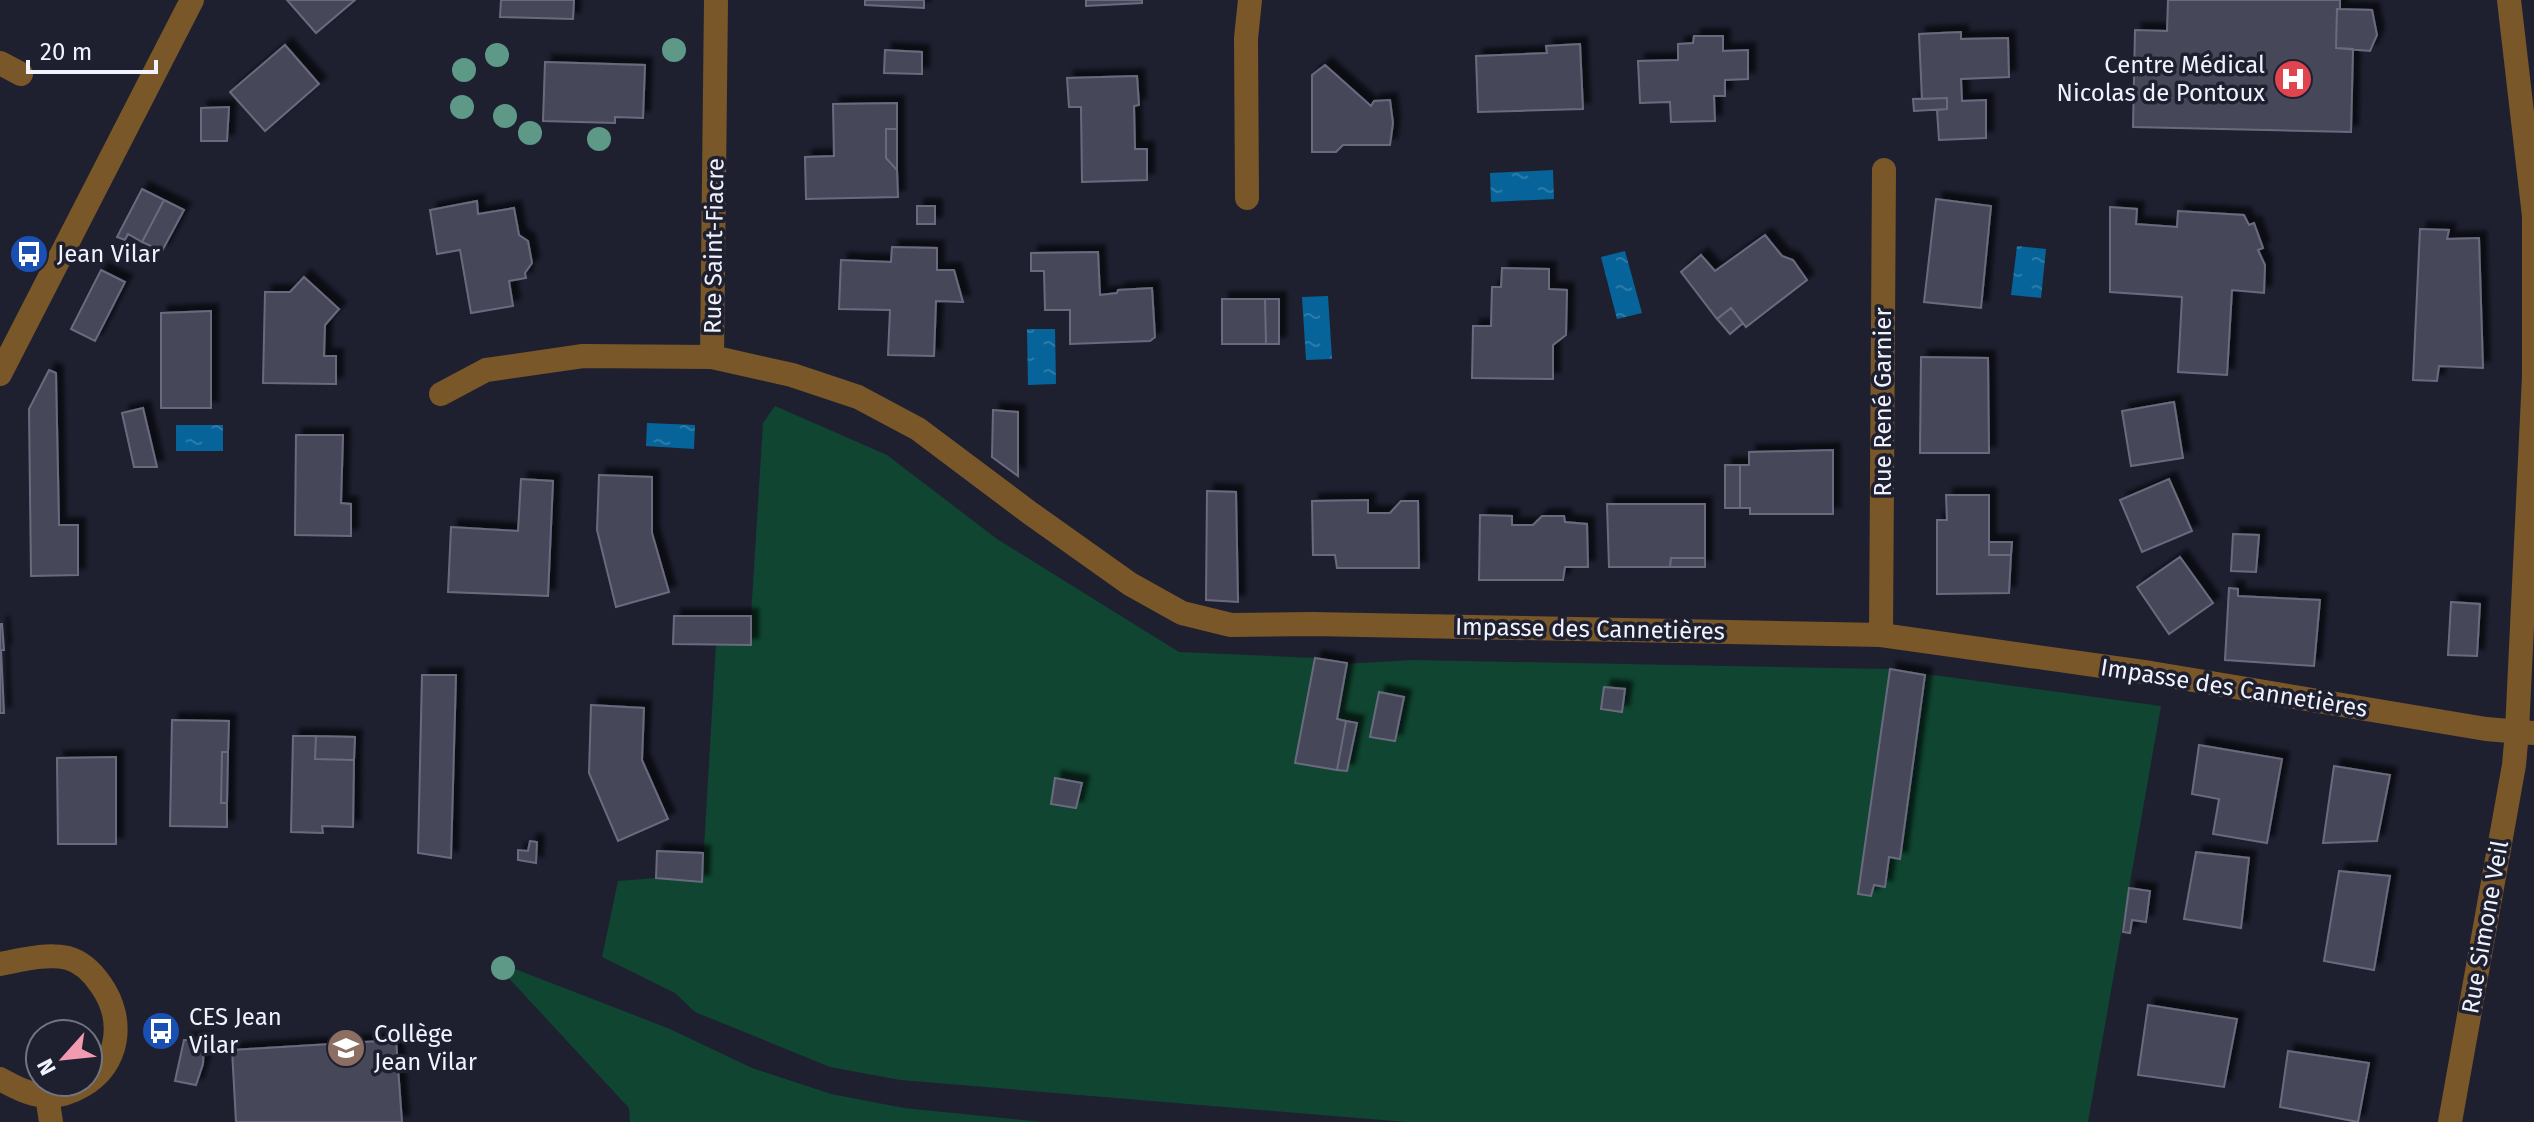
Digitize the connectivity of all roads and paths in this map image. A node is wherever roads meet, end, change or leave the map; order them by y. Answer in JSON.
{"nodes":[{"id":1,"x":192,"y":0,"type":"edge"},
{"id":2,"x":716,"y":0,"type":"edge"},
{"id":3,"x":1250,"y":0,"type":"edge"},
{"id":4,"x":2509,"y":0,"type":"edge"},
{"id":5,"x":1884,"y":170,"type":"dead end"},
{"id":6,"x":1247,"y":198,"type":"dead end"},
{"id":7,"x":712,"y":357,"type":"junction"},
{"id":8,"x":0,"y":374,"type":"edge"},
{"id":9,"x":441,"y":394,"type":"dead end"},
{"id":10,"x":1881,"y":635,"type":"junction"},
{"id":11,"x":2525,"y":732,"type":"edge"},
{"id":12,"x":0,"y":964,"type":"edge"},
{"id":13,"x":104,"y":1068,"type":"edge"},
{"id":14,"x":0,"y":1079,"type":"edge"},
{"id":15,"x":24,"y":1090,"type":"edge"},
{"id":16,"x":47,"y":1098,"type":"edge"},
{"id":17,"x":51,"y":1122,"type":"edge"},
{"id":18,"x":2450,"y":1122,"type":"edge"}],
"edges":[{"from":1,"to":8,"type":"street"},
{"from":2,"to":7,"type":"street","name":"Rue Saint-Fiacre"},
{"from":3,"to":6,"type":"street"},
{"from":4,"to":11,"type":"street","name":"Rue Simone Veil"},
{"from":5,"to":10,"type":"street","name":"Rue René Garnier"},
{"from":7,"to":9,"type":"street","name":"Rue Saint-Fiacre"},
{"from":7,"to":10,"type":"street","name":"Impasse des Cannetières"},
{"from":10,"to":11,"type":"street","name":"Impasse des Cannetières"},
{"from":11,"to":18,"type":"street","name":"Rue Simone Veil"},
{"from":12,"to":13,"type":"street"},
{"from":14,"to":15,"type":"street"},
{"from":16,"to":17,"type":"street"}]}
